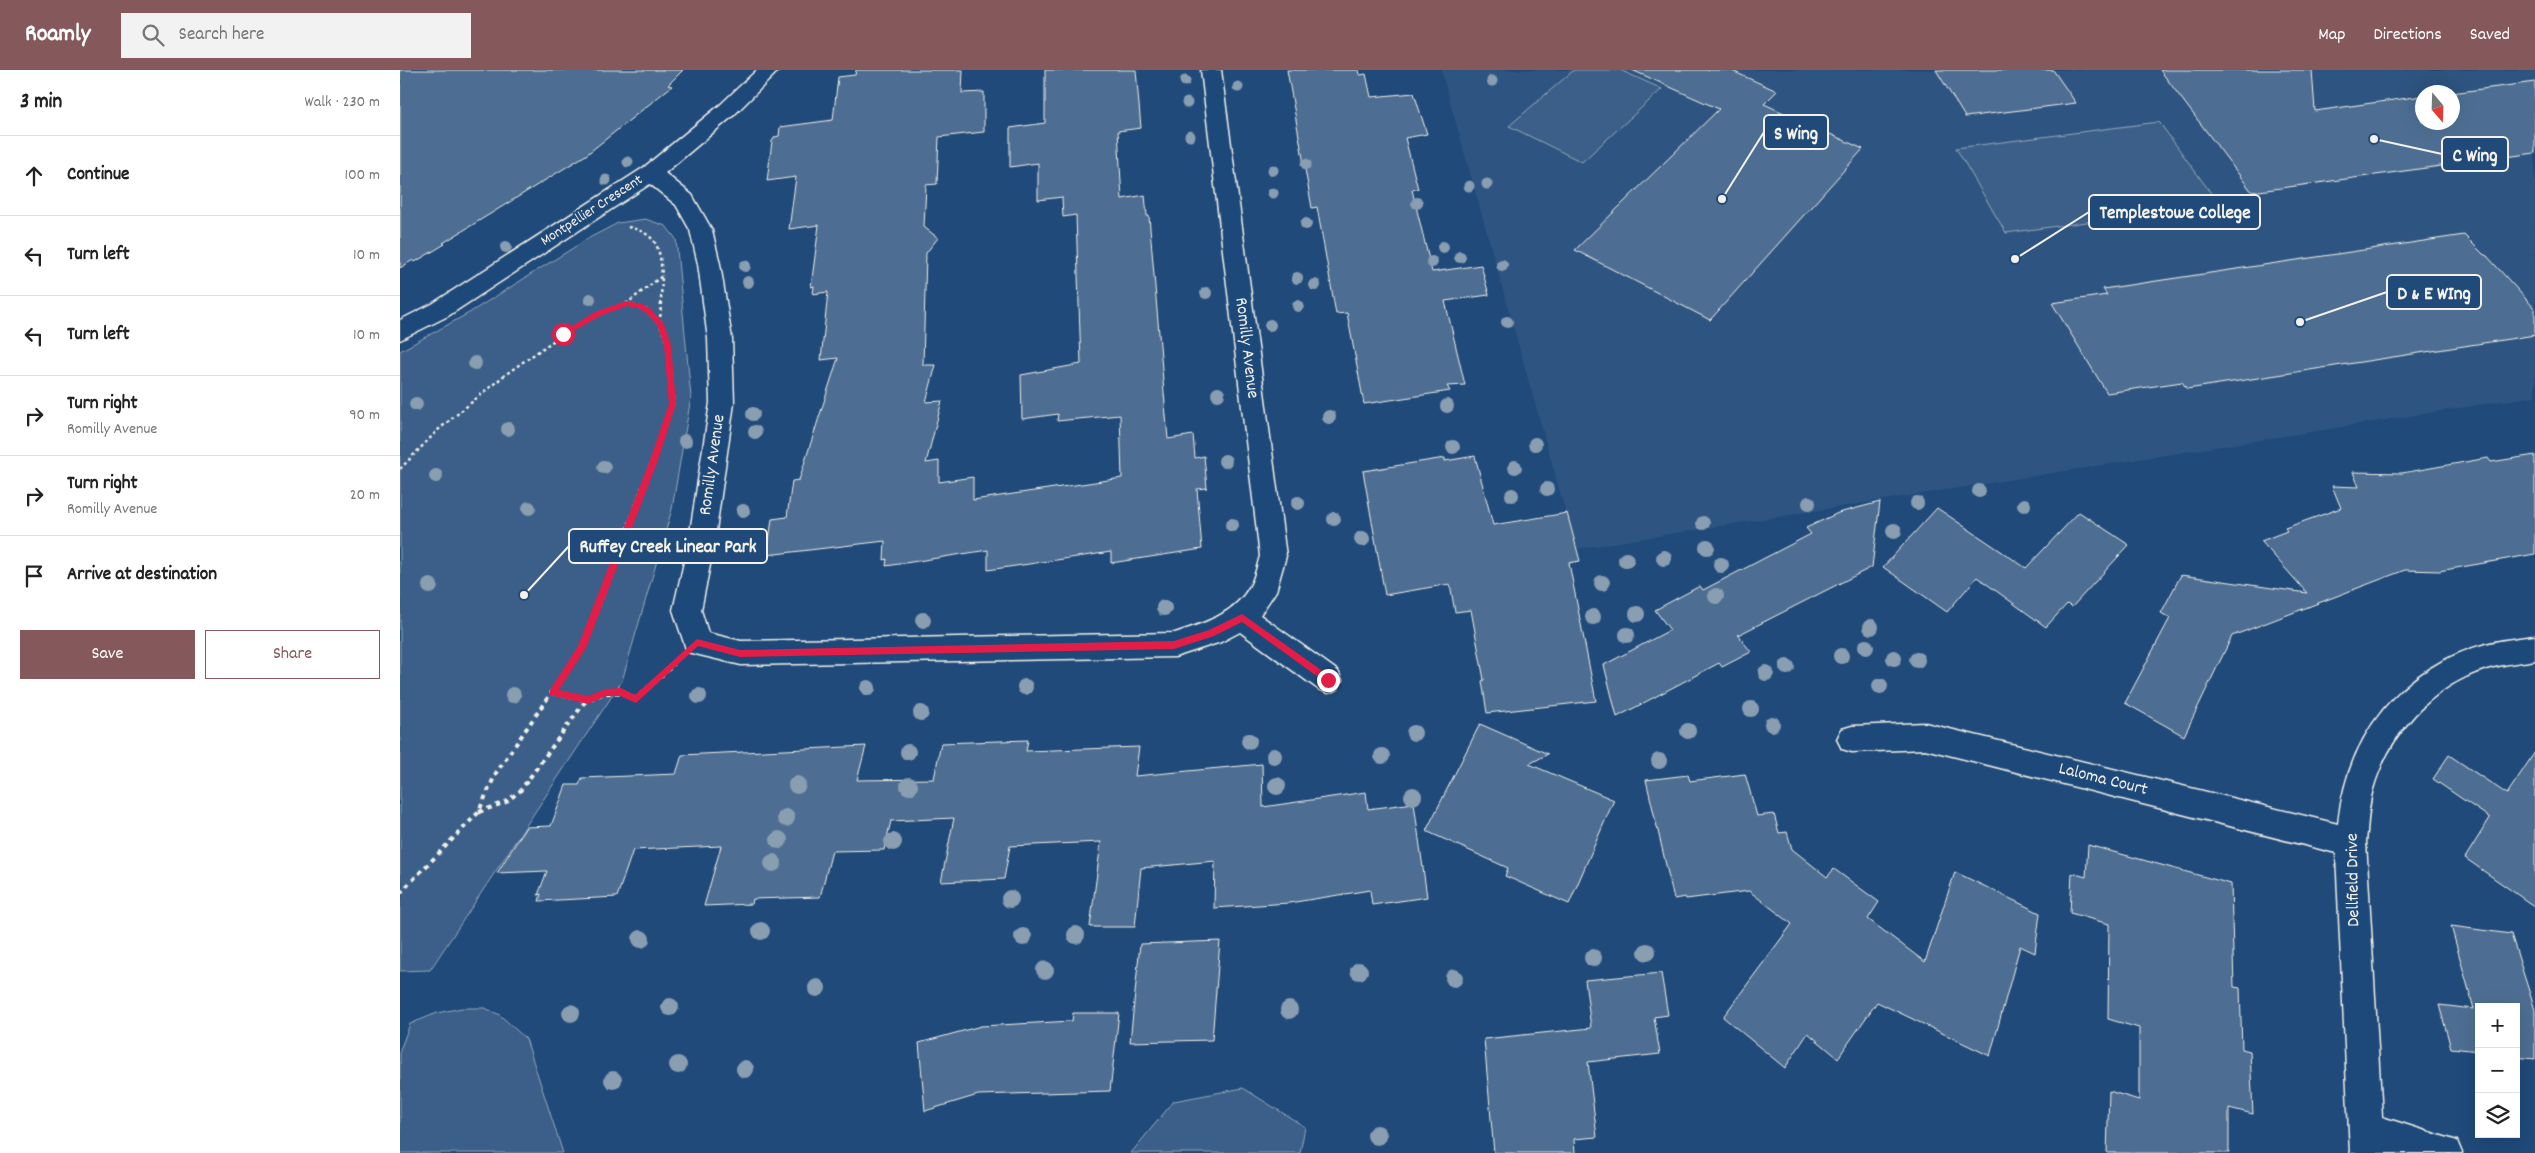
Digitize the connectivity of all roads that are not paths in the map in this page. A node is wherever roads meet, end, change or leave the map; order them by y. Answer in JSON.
{"nodes":[{"id":1,"x":769,"y":70,"type":"edge"},
{"id":2,"x":1211,"y":70,"type":"edge"},
{"id":3,"x":651,"y":173,"type":"junction"},
{"id":4,"x":400,"y":331,"type":"edge"},
{"id":5,"x":1242,"y":618,"type":"junction"},
{"id":6,"x":2535,"y":648,"type":"edge"},
{"id":7,"x":1328,"y":680,"type":"dead end"},
{"id":8,"x":1852,"y":739,"type":"dead end"},
{"id":9,"x":2351,"y":842,"type":"junction"},
{"id":10,"x":2366,"y":1141,"type":"edge"},
{"id":11,"x":2445,"y":1153,"type":"edge"}],
"edges":[{"from":1,"to":3,"type":"street","name":"Montpellier Crescent"},
{"from":2,"to":5,"type":"street","name":"Romilly Avenue"},
{"from":3,"to":4,"type":"street","name":"Montpellier Crescent"},
{"from":3,"to":5,"type":"street","name":"Romilly Avenue"},
{"from":5,"to":7,"type":"street"},
{"from":6,"to":9,"type":"street","name":"Dellfield Drive"},
{"from":8,"to":9,"type":"street","name":"Laloma Court"},
{"from":9,"to":10,"type":"street","name":"Dellfield Drive"},
{"from":10,"to":11,"type":"street"}]}
